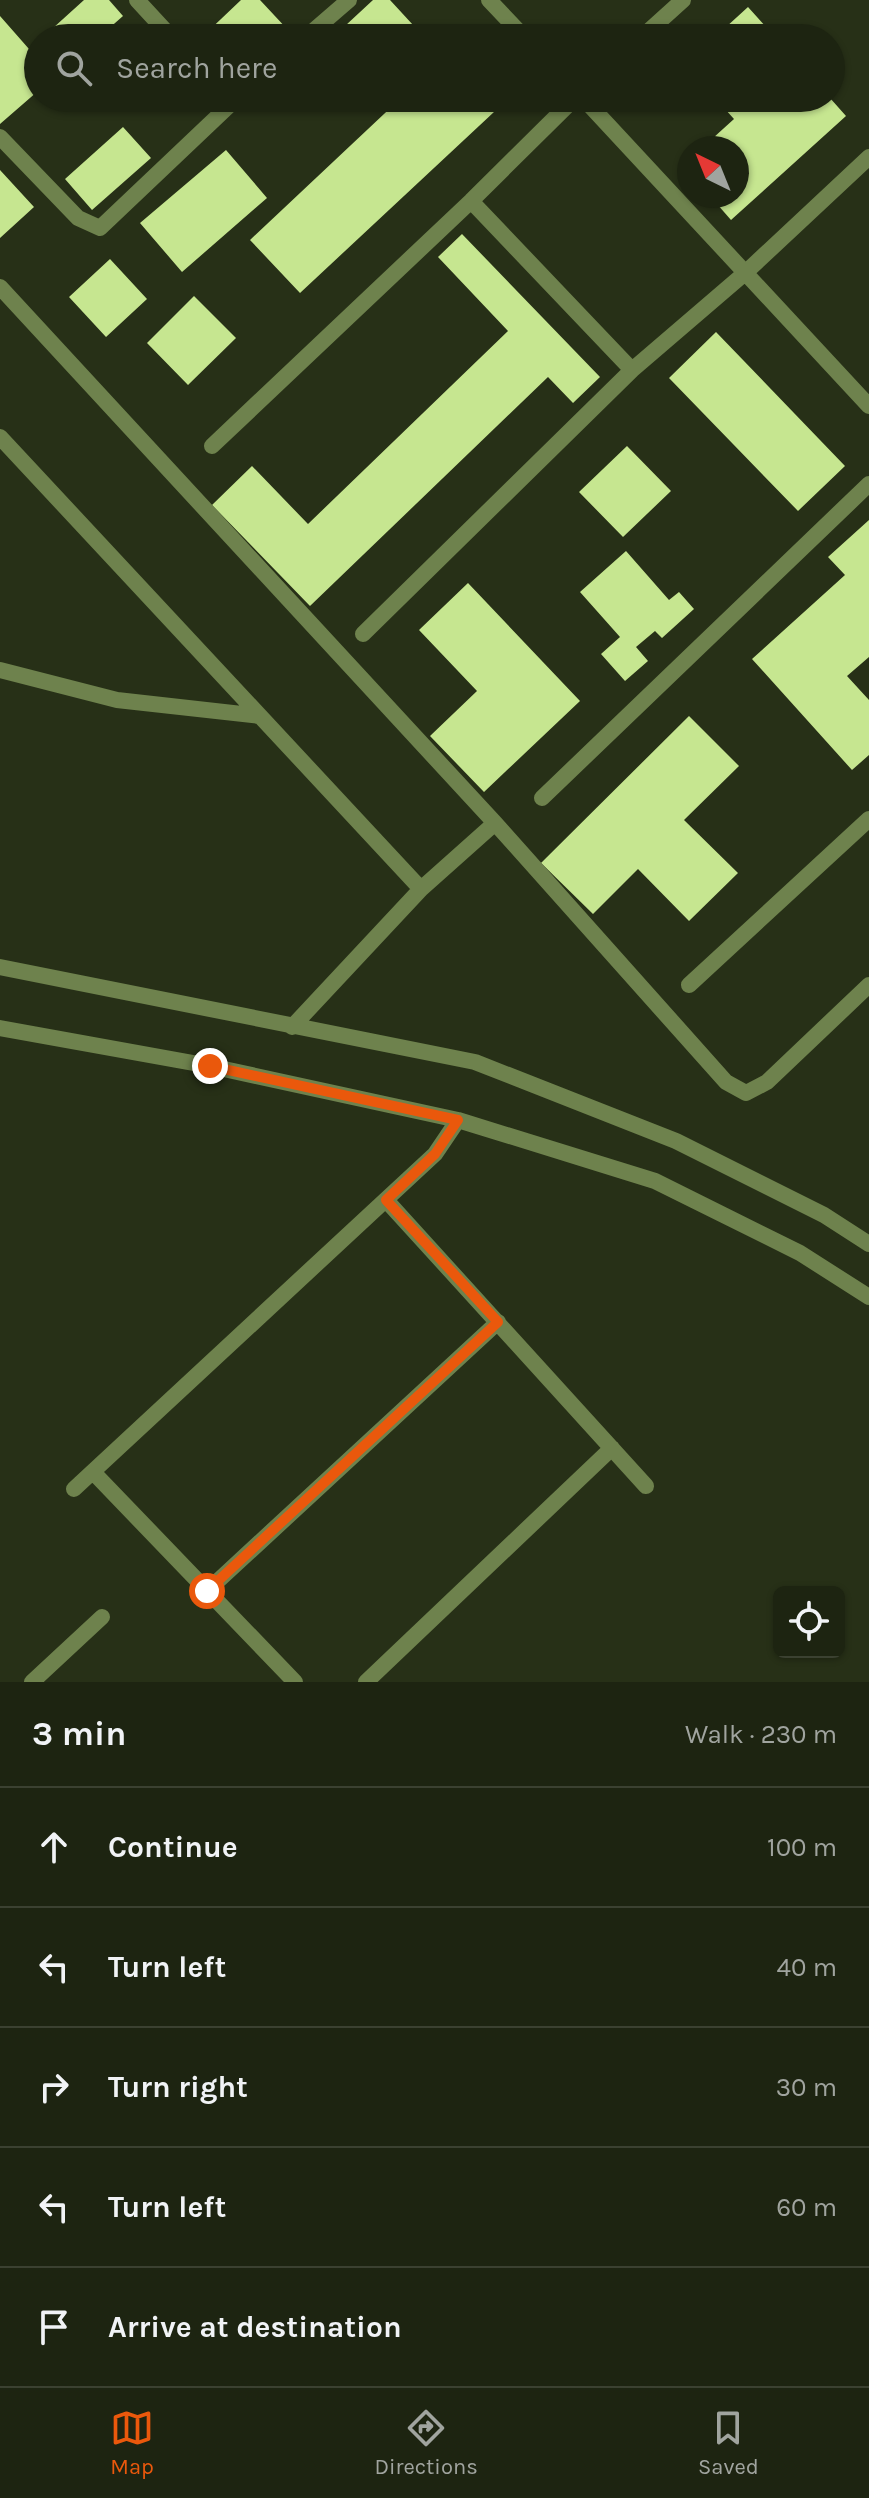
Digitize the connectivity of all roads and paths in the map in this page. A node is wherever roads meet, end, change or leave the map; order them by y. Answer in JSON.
{"nodes":[{"id":1,"x":137,"y":0,"type":"edge"},
{"id":2,"x":349,"y":0,"type":"edge"},
{"id":3,"x":489,"y":0,"type":"edge"},
{"id":4,"x":683,"y":0,"type":"edge"},
{"id":5,"x":159,"y":24,"type":"edge"},
{"id":6,"x":321,"y":24,"type":"edge"},
{"id":7,"x":512,"y":24,"type":"edge"},
{"id":8,"x":656,"y":24,"type":"edge"},
{"id":9,"x":219,"y":112,"type":"edge"},
{"id":10,"x":561,"y":112,"type":"edge"},
{"id":11,"x":596,"y":112,"type":"edge"},
{"id":12,"x":0,"y":137,"type":"edge"},
{"id":13,"x":869,"y":157,"type":"edge"},
{"id":14,"x":471,"y":201,"type":"junction"},
{"id":15,"x":745,"y":273,"type":"junction"},
{"id":16,"x":0,"y":287,"type":"edge"},
{"id":17,"x":632,"y":370,"type":"junction"},
{"id":18,"x":869,"y":406,"type":"edge"},
{"id":19,"x":0,"y":437,"type":"edge"},
{"id":20,"x":212,"y":446,"type":"dead end"},
{"id":21,"x":869,"y":484,"type":"edge"},
{"id":22,"x":363,"y":634,"type":"dead end"},
{"id":23,"x":0,"y":670,"type":"edge"},
{"id":24,"x":260,"y":716,"type":"junction"},
{"id":25,"x":542,"y":798,"type":"dead end"},
{"id":26,"x":869,"y":819,"type":"edge"},
{"id":27,"x":495,"y":823,"type":"junction"},
{"id":28,"x":421,"y":889,"type":"junction"},
{"id":29,"x":0,"y":967,"type":"edge"},
{"id":30,"x":689,"y":985,"type":"dead end"},
{"id":31,"x":869,"y":985,"type":"edge"},
{"id":32,"x":292,"y":1027,"type":"junction"},
{"id":33,"x":0,"y":1028,"type":"edge"},
{"id":34,"x":458,"y":1120,"type":"junction"},
{"id":35,"x":386,"y":1200,"type":"junction"},
{"id":36,"x":869,"y":1244,"type":"edge"},
{"id":37,"x":869,"y":1297,"type":"edge"},
{"id":38,"x":498,"y":1322,"type":"junction"},
{"id":39,"x":612,"y":1448,"type":"junction"},
{"id":40,"x":93,"y":1472,"type":"junction"},
{"id":41,"x":646,"y":1486,"type":"dead end"},
{"id":42,"x":74,"y":1489,"type":"dead end"},
{"id":43,"x":207,"y":1591,"type":"junction"},
{"id":44,"x":102,"y":1617,"type":"dead end"},
{"id":45,"x":32,"y":1682,"type":"edge"},
{"id":46,"x":295,"y":1682,"type":"edge"},
{"id":47,"x":366,"y":1682,"type":"edge"}],
"edges":[{"from":1,"to":5,"type":"street"},
{"from":2,"to":6,"type":"street"},
{"from":3,"to":7,"type":"street"},
{"from":4,"to":8,"type":"street"},
{"from":9,"to":12,"type":"street"},
{"from":10,"to":14,"type":"street"},
{"from":11,"to":15,"type":"street"},
{"from":13,"to":15,"type":"street"},
{"from":14,"to":17,"type":"street"},
{"from":14,"to":20,"type":"street"},
{"from":15,"to":17,"type":"street"},
{"from":15,"to":18,"type":"street"},
{"from":16,"to":27,"type":"street"},
{"from":17,"to":22,"type":"street"},
{"from":19,"to":24,"type":"street"},
{"from":21,"to":25,"type":"street"},
{"from":23,"to":24,"type":"street"},
{"from":24,"to":28,"type":"street"},
{"from":26,"to":30,"type":"street"},
{"from":27,"to":28,"type":"street"},
{"from":27,"to":31,"type":"street"},
{"from":28,"to":32,"type":"street"},
{"from":29,"to":32,"type":"street"},
{"from":32,"to":36,"type":"street"},
{"from":33,"to":34,"type":"street"},
{"from":34,"to":35,"type":"street"},
{"from":34,"to":37,"type":"street"},
{"from":35,"to":38,"type":"street"},
{"from":35,"to":40,"type":"street"},
{"from":38,"to":39,"type":"street"},
{"from":38,"to":43,"type":"street"},
{"from":39,"to":41,"type":"street"},
{"from":39,"to":47,"type":"street"},
{"from":40,"to":42,"type":"street"},
{"from":40,"to":43,"type":"street"},
{"from":43,"to":46,"type":"street"},
{"from":44,"to":45,"type":"street"}]}
